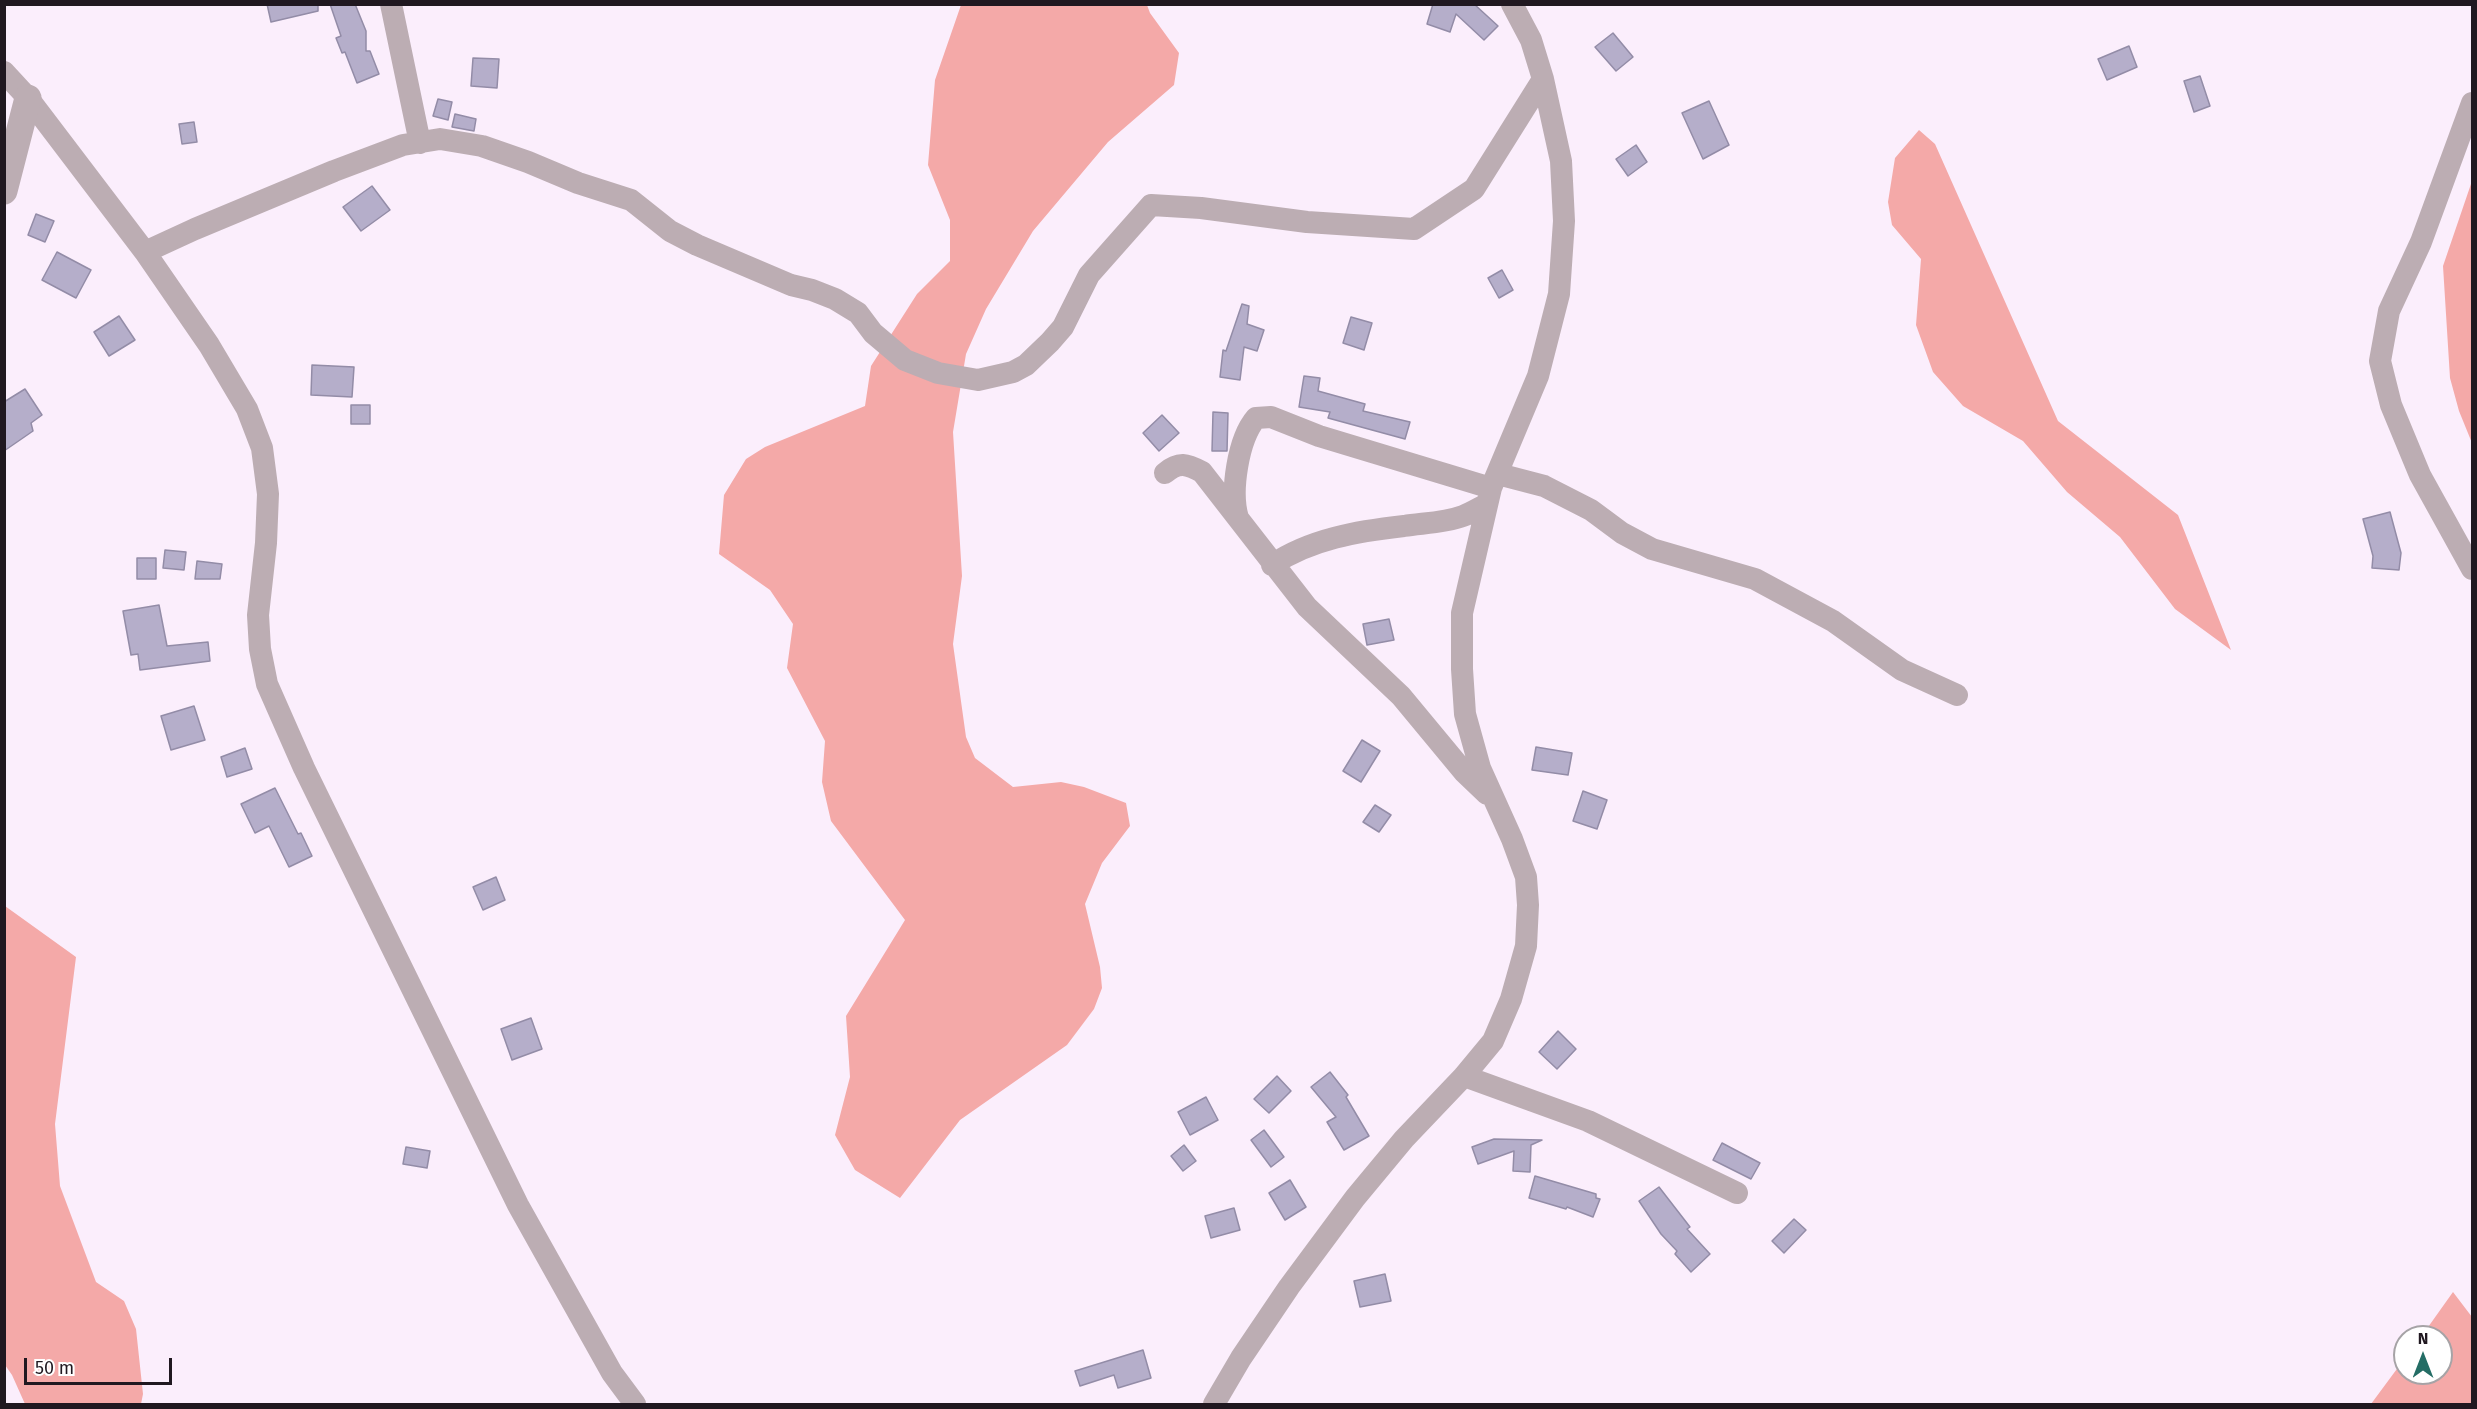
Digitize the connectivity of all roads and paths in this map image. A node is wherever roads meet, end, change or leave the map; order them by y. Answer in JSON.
{"nodes":[{"id":1,"x":391,"y":4,"type":"edge"},
{"id":2,"x":1512,"y":4,"type":"edge"},
{"id":3,"x":4,"y":72,"type":"edge"},
{"id":4,"x":1543,"y":79,"type":"junction"},
{"id":5,"x":27,"y":98,"type":"junction"},
{"id":6,"x":2472,"y":103,"type":"edge"},
{"id":7,"x":420,"y":142,"type":"junction"},
{"id":8,"x":4,"y":191,"type":"edge"},
{"id":9,"x":146,"y":252,"type":"junction"},
{"id":10,"x":1166,"y":473,"type":"dead end"},
{"id":11,"x":1492,"y":489,"type":"junction"},
{"id":12,"x":1238,"y":519,"type":"junction"},
{"id":13,"x":1272,"y":565,"type":"junction"},
{"id":14,"x":2472,"y":568,"type":"edge"},
{"id":15,"x":1957,"y":695,"type":"dead end"},
{"id":16,"x":1493,"y":800,"type":"junction"},
{"id":17,"x":1464,"y":1076,"type":"junction"},
{"id":18,"x":1737,"y":1193,"type":"dead end"},
{"id":19,"x":635,"y":1404,"type":"edge"},
{"id":20,"x":1214,"y":1404,"type":"edge"}],
"edges":[{"from":1,"to":7,"type":"street"},
{"from":2,"to":4,"type":"street"},
{"from":3,"to":5,"type":"street"},
{"from":4,"to":7,"type":"street"},
{"from":4,"to":11,"type":"street"},
{"from":5,"to":8,"type":"street"},
{"from":5,"to":9,"type":"street"},
{"from":6,"to":14,"type":"street"},
{"from":7,"to":9,"type":"street"},
{"from":9,"to":19,"type":"street"},
{"from":10,"to":12,"type":"street"},
{"from":11,"to":12,"type":"street"},
{"from":11,"to":13,"type":"street"},
{"from":11,"to":15,"type":"street"},
{"from":11,"to":16,"type":"street"},
{"from":12,"to":13,"type":"street"},
{"from":13,"to":16,"type":"street"},
{"from":16,"to":17,"type":"street"},
{"from":17,"to":18,"type":"street"},
{"from":17,"to":20,"type":"street"}]}
